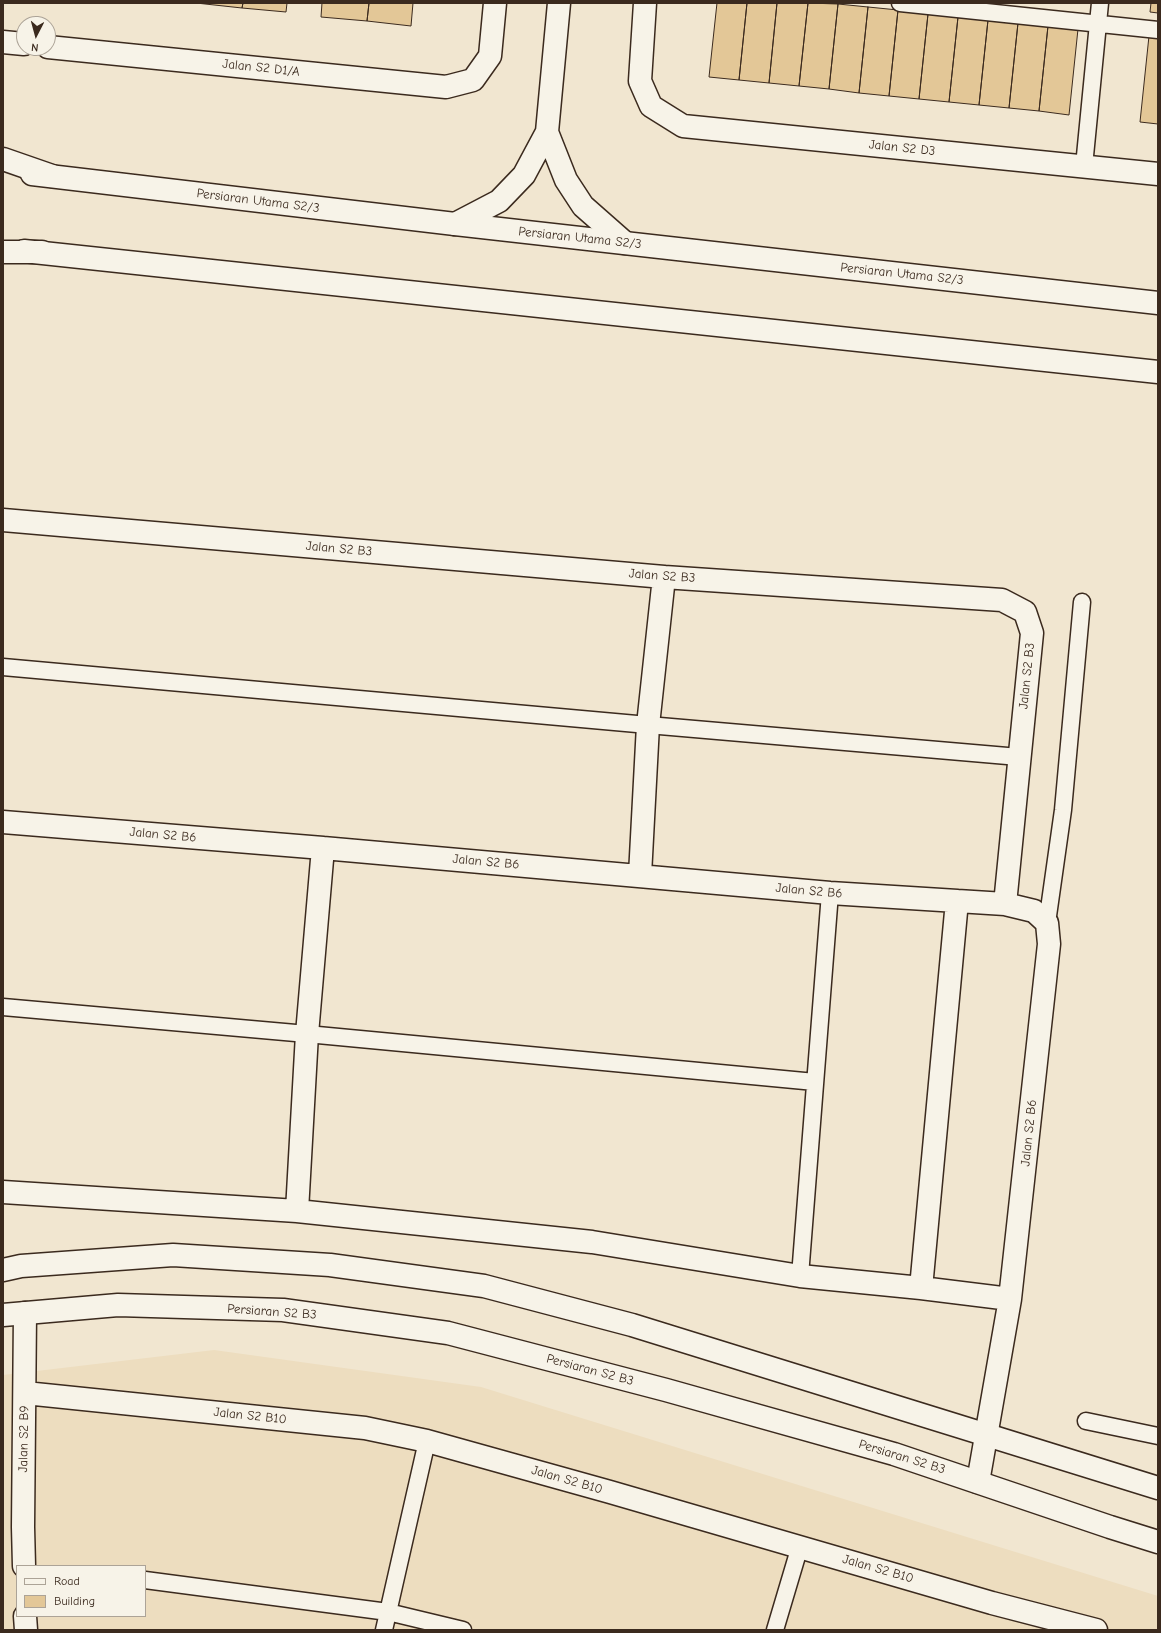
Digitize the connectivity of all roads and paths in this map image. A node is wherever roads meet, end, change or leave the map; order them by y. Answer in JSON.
{"nodes":[{"id":1,"x":495,"y":3,"type":"edge"},
{"id":2,"x":559,"y":3,"type":"edge"},
{"id":3,"x":645,"y":3,"type":"edge"},
{"id":4,"x":900,"y":3,"type":"edge"},
{"id":5,"x":1100,"y":3,"type":"edge"},
{"id":6,"x":1098,"y":24,"type":"junction"},
{"id":7,"x":1158,"y":30,"type":"edge"},
{"id":8,"x":3,"y":42,"type":"edge"},
{"id":9,"x":16,"y":43,"type":"edge"},
{"id":10,"x":56,"y":48,"type":"edge"},
{"id":11,"x":547,"y":132,"type":"junction"},
{"id":12,"x":3,"y":160,"type":"edge"},
{"id":13,"x":1084,"y":166,"type":"junction"},
{"id":14,"x":3,"y":170,"type":"edge"},
{"id":15,"x":1158,"y":174,"type":"edge"},
{"id":16,"x":52,"y":176,"type":"junction"},
{"id":17,"x":454,"y":224,"type":"junction"},
{"id":18,"x":626,"y":243,"type":"junction"},
{"id":19,"x":3,"y":248,"type":"edge"},
{"id":20,"x":3,"y":252,"type":"edge"},
{"id":21,"x":42,"y":252,"type":"junction"},
{"id":22,"x":1158,"y":303,"type":"edge"},
{"id":23,"x":1158,"y":372,"type":"edge"},
{"id":24,"x":3,"y":520,"type":"edge"},
{"id":25,"x":664,"y":576,"type":"junction"},
{"id":26,"x":1082,"y":602,"type":"dead end"},
{"id":27,"x":3,"y":667,"type":"edge"},
{"id":28,"x":648,"y":725,"type":"junction"},
{"id":29,"x":1019,"y":757,"type":"junction"},
{"id":30,"x":3,"y":822,"type":"edge"},
{"id":31,"x":323,"y":848,"type":"junction"},
{"id":32,"x":640,"y":875,"type":"junction"},
{"id":33,"x":830,"y":893,"type":"junction"},
{"id":34,"x":957,"y":901,"type":"junction"},
{"id":35,"x":1005,"y":904,"type":"junction"},
{"id":36,"x":1047,"y":923,"type":"junction"},
{"id":37,"x":3,"y":1007,"type":"edge"},
{"id":38,"x":307,"y":1034,"type":"junction"},
{"id":39,"x":815,"y":1082,"type":"junction"},
{"id":40,"x":3,"y":1192,"type":"edge"},
{"id":41,"x":297,"y":1211,"type":"junction"},
{"id":42,"x":3,"y":1270,"type":"edge"},
{"id":43,"x":800,"y":1276,"type":"junction"},
{"id":44,"x":921,"y":1288,"type":"junction"},
{"id":45,"x":1010,"y":1299,"type":"junction"},
{"id":46,"x":25,"y":1313,"type":"junction"},
{"id":47,"x":3,"y":1315,"type":"edge"},
{"id":48,"x":25,"y":1393,"type":"junction"},
{"id":49,"x":1086,"y":1421,"type":"dead end"},
{"id":50,"x":986,"y":1434,"type":"junction"},
{"id":51,"x":1158,"y":1436,"type":"edge"},
{"id":52,"x":427,"y":1441,"type":"junction"},
{"id":53,"x":978,"y":1482,"type":"junction"},
{"id":54,"x":1158,"y":1488,"type":"edge"},
{"id":55,"x":1158,"y":1542,"type":"edge"},
{"id":56,"x":800,"y":1546,"type":"junction"},
{"id":57,"x":28,"y":1565,"type":"edge"},
{"id":58,"x":146,"y":1580,"type":"edge"},
{"id":59,"x":388,"y":1612,"type":"junction"},
{"id":60,"x":25,"y":1617,"type":"edge"},
{"id":61,"x":26,"y":1630,"type":"edge"},
{"id":62,"x":384,"y":1630,"type":"edge"},
{"id":63,"x":463,"y":1630,"type":"edge"},
{"id":64,"x":775,"y":1630,"type":"edge"},
{"id":65,"x":1096,"y":1630,"type":"edge"}],
"edges":[{"from":1,"to":10,"type":"street","name":"Jalan S2 D1/A"},
{"from":2,"to":11,"type":"street"},
{"from":3,"to":13,"type":"street","name":"Jalan S2 D3"},
{"from":4,"to":6,"type":"lane"},
{"from":5,"to":6,"type":"lane"},
{"from":6,"to":7,"type":"lane"},
{"from":6,"to":13,"type":"lane"},
{"from":8,"to":9,"type":"street"},
{"from":11,"to":17,"type":"street"},
{"from":11,"to":18,"type":"street"},
{"from":12,"to":16,"type":"street"},
{"from":13,"to":15,"type":"street","name":"Jalan S2 D3"},
{"from":14,"to":16,"type":"street","name":"Persiaran Utama S2/3"},
{"from":16,"to":17,"type":"street","name":"Persiaran Utama S2/3"},
{"from":17,"to":18,"type":"street","name":"Persiaran Utama S2/3"},
{"from":18,"to":22,"type":"street","name":"Persiaran Utama S2/3"},
{"from":19,"to":21,"type":"street"},
{"from":20,"to":21,"type":"street"},
{"from":21,"to":23,"type":"street"},
{"from":24,"to":25,"type":"street","name":"Jalan S2 B3"},
{"from":25,"to":28,"type":"street"},
{"from":25,"to":29,"type":"street","name":"Jalan S2 B3"},
{"from":26,"to":36,"type":"lane"},
{"from":27,"to":28,"type":"lane"},
{"from":28,"to":29,"type":"lane"},
{"from":28,"to":32,"type":"street"},
{"from":29,"to":35,"type":"street","name":"Jalan S2 B3"},
{"from":30,"to":31,"type":"street","name":"Jalan S2 B6"},
{"from":31,"to":32,"type":"street","name":"Jalan S2 B6"},
{"from":31,"to":38,"type":"street"},
{"from":32,"to":33,"type":"street","name":"Jalan S2 B6"},
{"from":33,"to":34,"type":"street","name":"Jalan S2 B6"},
{"from":33,"to":39,"type":"lane"},
{"from":34,"to":35,"type":"street","name":"Jalan S2 B6"},
{"from":34,"to":44,"type":"street"},
{"from":35,"to":36,"type":"street","name":"Jalan S2 B6"},
{"from":36,"to":45,"type":"street","name":"Jalan S2 B6"},
{"from":37,"to":38,"type":"lane"},
{"from":38,"to":39,"type":"lane"},
{"from":38,"to":41,"type":"street"},
{"from":39,"to":43,"type":"lane"},
{"from":40,"to":41,"type":"street"},
{"from":41,"to":43,"type":"street"},
{"from":42,"to":50,"type":"street"},
{"from":43,"to":44,"type":"street"},
{"from":44,"to":45,"type":"street"},
{"from":45,"to":50,"type":"street","name":"Jalan S2 B6"},
{"from":46,"to":47,"type":"street","name":"Persiaran S2 B3"},
{"from":46,"to":48,"type":"street","name":"Jalan S2 B9"},
{"from":46,"to":53,"type":"street","name":"Persiaran S2 B3"},
{"from":48,"to":52,"type":"street","name":"Jalan S2 B10"},
{"from":48,"to":57,"type":"street","name":"Jalan S2 B9"},
{"from":49,"to":51,"type":"lane"},
{"from":50,"to":53,"type":"street","name":"Jalan S2 B6"},
{"from":50,"to":54,"type":"street"},
{"from":52,"to":56,"type":"street","name":"Jalan S2 B10"},
{"from":52,"to":59,"type":"lane"},
{"from":53,"to":55,"type":"street","name":"Persiaran S2 B3"},
{"from":56,"to":64,"type":"lane"},
{"from":56,"to":65,"type":"street","name":"Jalan S2 B10"},
{"from":58,"to":59,"type":"lane"},
{"from":59,"to":62,"type":"lane"},
{"from":59,"to":63,"type":"lane"},
{"from":60,"to":61,"type":"street"}]}
